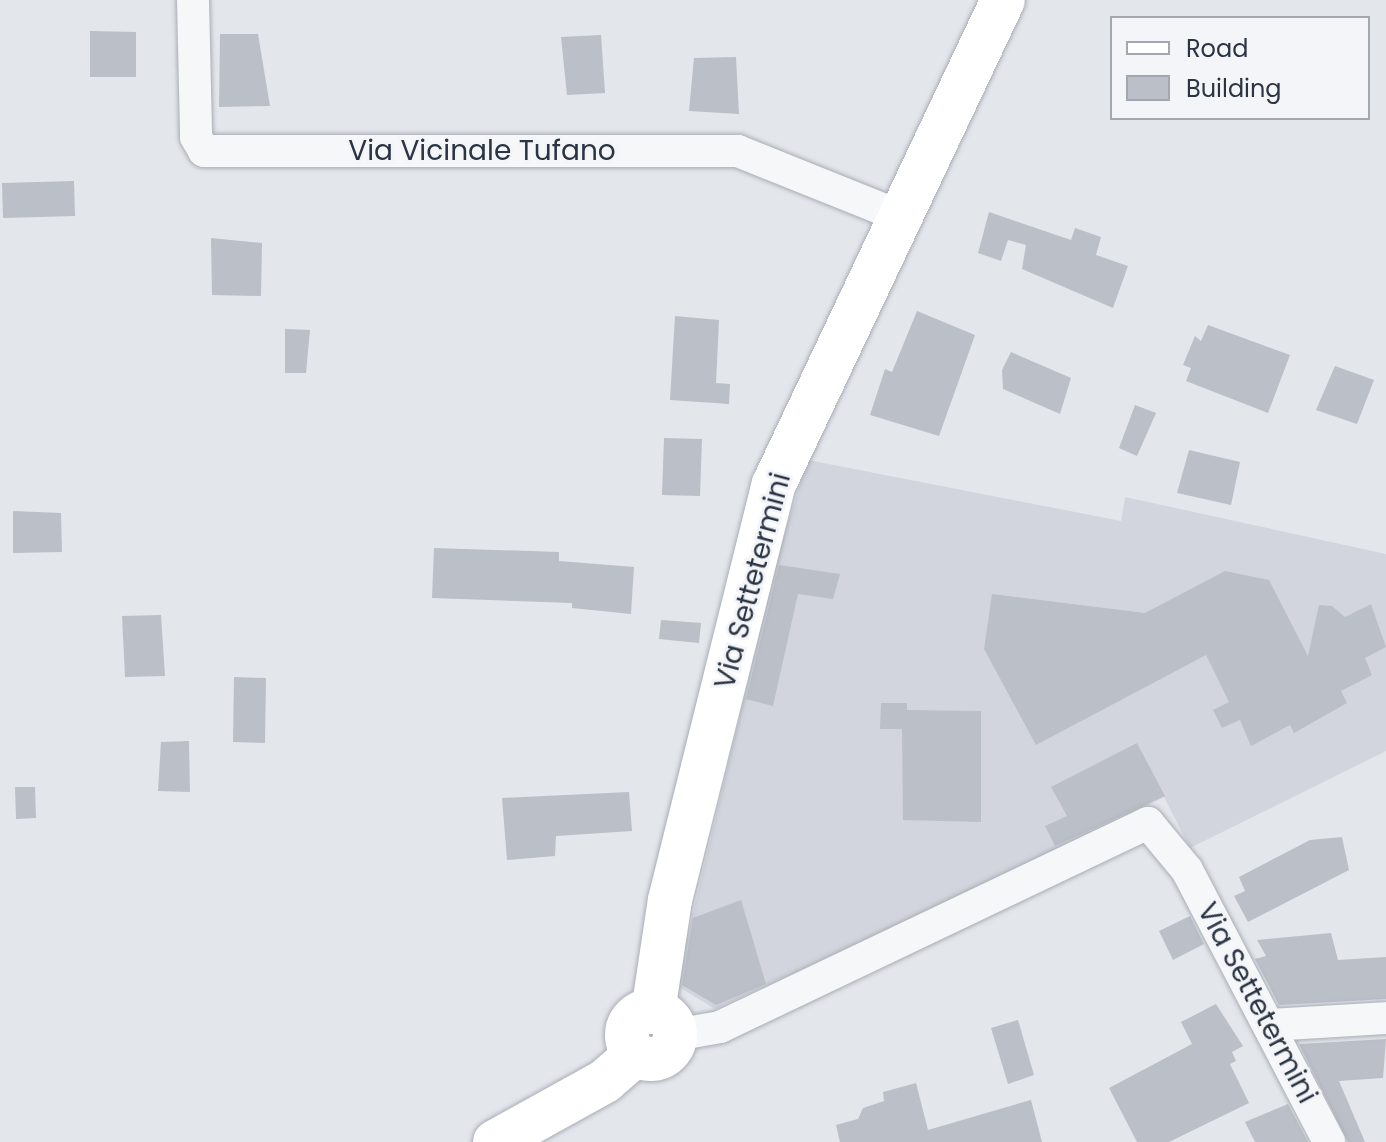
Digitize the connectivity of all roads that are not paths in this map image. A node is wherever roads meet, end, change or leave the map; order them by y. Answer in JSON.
{"nodes":[{"id":1,"x":193,"y":0,"type":"edge"},
{"id":2,"x":1003,"y":0,"type":"edge"},
{"id":3,"x":900,"y":216,"type":"junction"},
{"id":4,"x":1386,"y":1018,"type":"edge"},
{"id":5,"x":664,"y":1024,"type":"junction"},
{"id":6,"x":1269,"y":1025,"type":"junction"},
{"id":7,"x":495,"y":1142,"type":"edge"},
{"id":8,"x":1329,"y":1142,"type":"edge"}],
"edges":[{"from":1,"to":3,"type":"street","name":"Via Vicinale Tufano"},
{"from":2,"to":3,"type":"main road","name":"Via Settetermini"},
{"from":3,"to":5,"type":"main road","name":"Via Settetermini"},
{"from":4,"to":6,"type":"street"},
{"from":5,"to":6,"type":"street","name":"Via Settetermini"},
{"from":5,"to":7,"type":"main road"},
{"from":6,"to":8,"type":"street","name":"Via Settetermini"}]}
